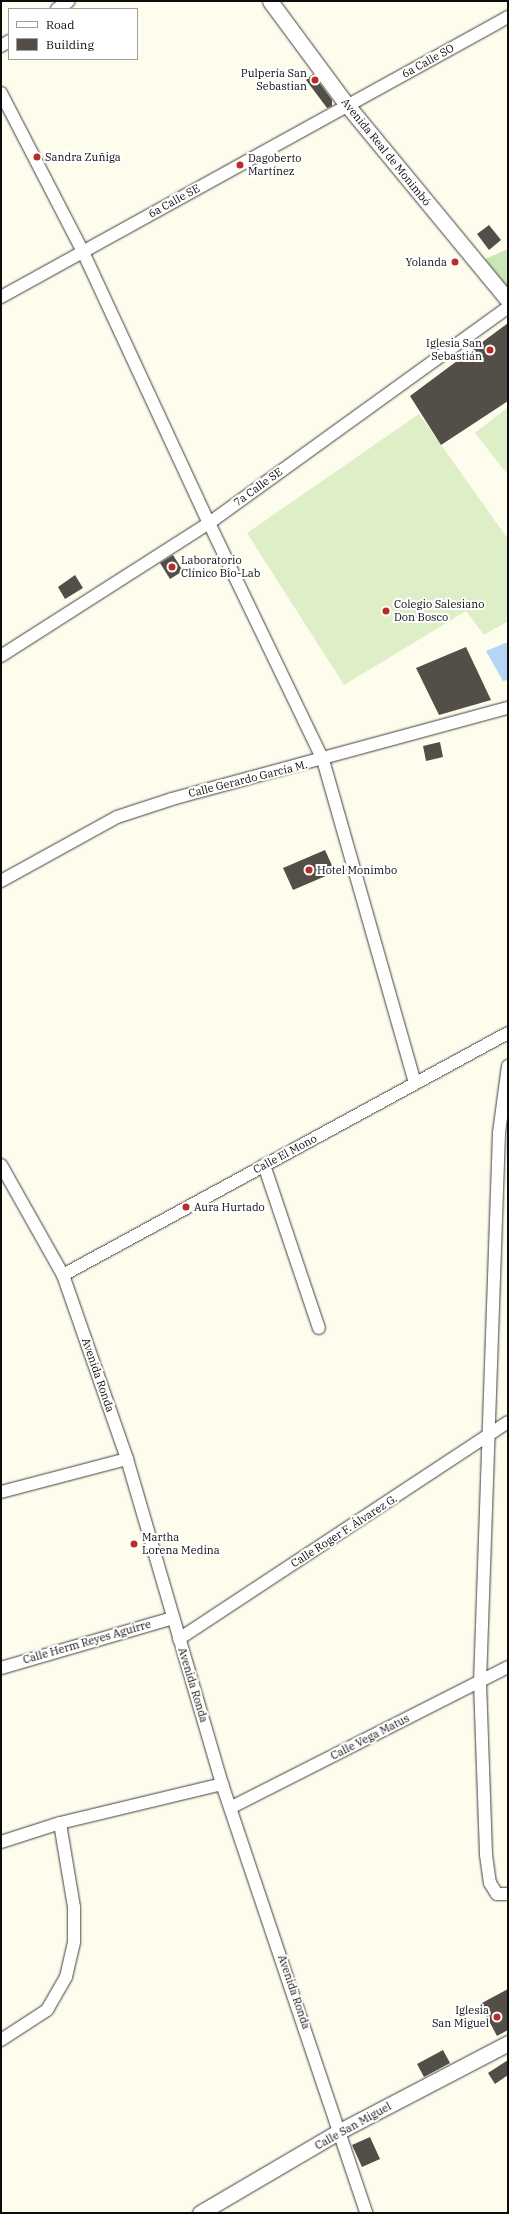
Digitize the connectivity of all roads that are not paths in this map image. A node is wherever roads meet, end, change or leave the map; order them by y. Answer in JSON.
{"nodes":[{"id":1,"x":69,"y":1,"type":"edge"},
{"id":2,"x":270,"y":1,"type":"edge"},
{"id":3,"x":58,"y":8,"type":"edge"},
{"id":4,"x":508,"y":17,"type":"edge"},
{"id":5,"x":1,"y":93,"type":"edge"},
{"id":6,"x":347,"y":105,"type":"junction"},
{"id":7,"x":83,"y":252,"type":"junction"},
{"id":8,"x":1,"y":297,"type":"edge"},
{"id":9,"x":508,"y":300,"type":"edge"},
{"id":10,"x":508,"y":307,"type":"edge"},
{"id":11,"x":209,"y":523,"type":"junction"},
{"id":12,"x":1,"y":656,"type":"edge"},
{"id":13,"x":508,"y":708,"type":"edge"},
{"id":14,"x":324,"y":760,"type":"junction"},
{"id":15,"x":1,"y":881,"type":"edge"},
{"id":16,"x":508,"y":1033,"type":"edge"},
{"id":17,"x":508,"y":1066,"type":"edge"},
{"id":18,"x":415,"y":1083,"type":"junction"},
{"id":19,"x":1,"y":1165,"type":"edge"},
{"id":20,"x":264,"y":1165,"type":"junction"},
{"id":21,"x":62,"y":1275,"type":"junction"},
{"id":22,"x":319,"y":1328,"type":"dead end"},
{"id":23,"x":508,"y":1422,"type":"edge"},
{"id":24,"x":490,"y":1435,"type":"junction"},
{"id":25,"x":127,"y":1459,"type":"junction"},
{"id":26,"x":1,"y":1492,"type":"edge"},
{"id":27,"x":173,"y":1618,"type":"junction"},
{"id":28,"x":179,"y":1639,"type":"junction"},
{"id":29,"x":508,"y":1667,"type":"edge"},
{"id":30,"x":1,"y":1668,"type":"edge"},
{"id":31,"x":480,"y":1682,"type":"junction"},
{"id":32,"x":222,"y":1784,"type":"junction"},
{"id":33,"x":232,"y":1807,"type":"junction"},
{"id":34,"x":60,"y":1823,"type":"junction"},
{"id":35,"x":1,"y":1842,"type":"edge"},
{"id":36,"x":508,"y":1894,"type":"edge"},
{"id":37,"x":1,"y":2040,"type":"edge"},
{"id":38,"x":508,"y":2043,"type":"edge"},
{"id":39,"x":340,"y":2131,"type":"junction"},
{"id":40,"x":200,"y":2213,"type":"edge"},
{"id":41,"x":366,"y":2213,"type":"edge"}],
"edges":[{"from":1,"to":3,"type":"street"},
{"from":2,"to":6,"type":"street","name":"Avenida Real de Monimbó"},
{"from":4,"to":6,"type":"street","name":"6a Calle SO"},
{"from":5,"to":7,"type":"street"},
{"from":6,"to":7,"type":"street","name":"6a Calle SE"},
{"from":6,"to":9,"type":"street","name":"Avenida Real de Monimbó"},
{"from":7,"to":8,"type":"street","name":"6a Calle SE"},
{"from":7,"to":11,"type":"street"},
{"from":10,"to":11,"type":"street","name":"7a Calle SE"},
{"from":11,"to":12,"type":"street","name":"7a Calle SE"},
{"from":11,"to":14,"type":"street"},
{"from":13,"to":14,"type":"street","name":"Calle Gerardo García M."},
{"from":14,"to":15,"type":"street","name":"Calle Gerardo García M."},
{"from":14,"to":18,"type":"street"},
{"from":16,"to":18,"type":"street","name":"Calle El Mono"},
{"from":17,"to":24,"type":"street"},
{"from":18,"to":20,"type":"street","name":"Calle El Mono"},
{"from":19,"to":21,"type":"street","name":"Avenida Ronda"},
{"from":20,"to":21,"type":"street","name":"Calle El Mono"},
{"from":20,"to":22,"type":"street"},
{"from":21,"to":25,"type":"street","name":"Avenida Ronda"},
{"from":23,"to":24,"type":"street","name":"Calle Roger F. Álvarez G."},
{"from":24,"to":28,"type":"street","name":"Calle Roger F. Álvarez G."},
{"from":24,"to":31,"type":"street"},
{"from":25,"to":26,"type":"street"},
{"from":25,"to":27,"type":"street","name":"Avenida Ronda"},
{"from":27,"to":28,"type":"street","name":"Avenida Ronda"},
{"from":27,"to":30,"type":"street","name":"Calle Herm Reyes Aguirre"},
{"from":28,"to":32,"type":"street","name":"Avenida Ronda"},
{"from":29,"to":31,"type":"street","name":"Calle Vega Matus"},
{"from":31,"to":33,"type":"street","name":"Calle Vega Matus"},
{"from":31,"to":36,"type":"street"},
{"from":32,"to":33,"type":"street","name":"Avenida Ronda"},
{"from":32,"to":34,"type":"street"},
{"from":33,"to":39,"type":"street","name":"Avenida Ronda"},
{"from":34,"to":35,"type":"street"},
{"from":34,"to":37,"type":"street"},
{"from":38,"to":39,"type":"street","name":"Calle San Miguel"},
{"from":39,"to":40,"type":"street","name":"Calle San Miguel"},
{"from":39,"to":41,"type":"street","name":"Avenida Ronda"}]}
